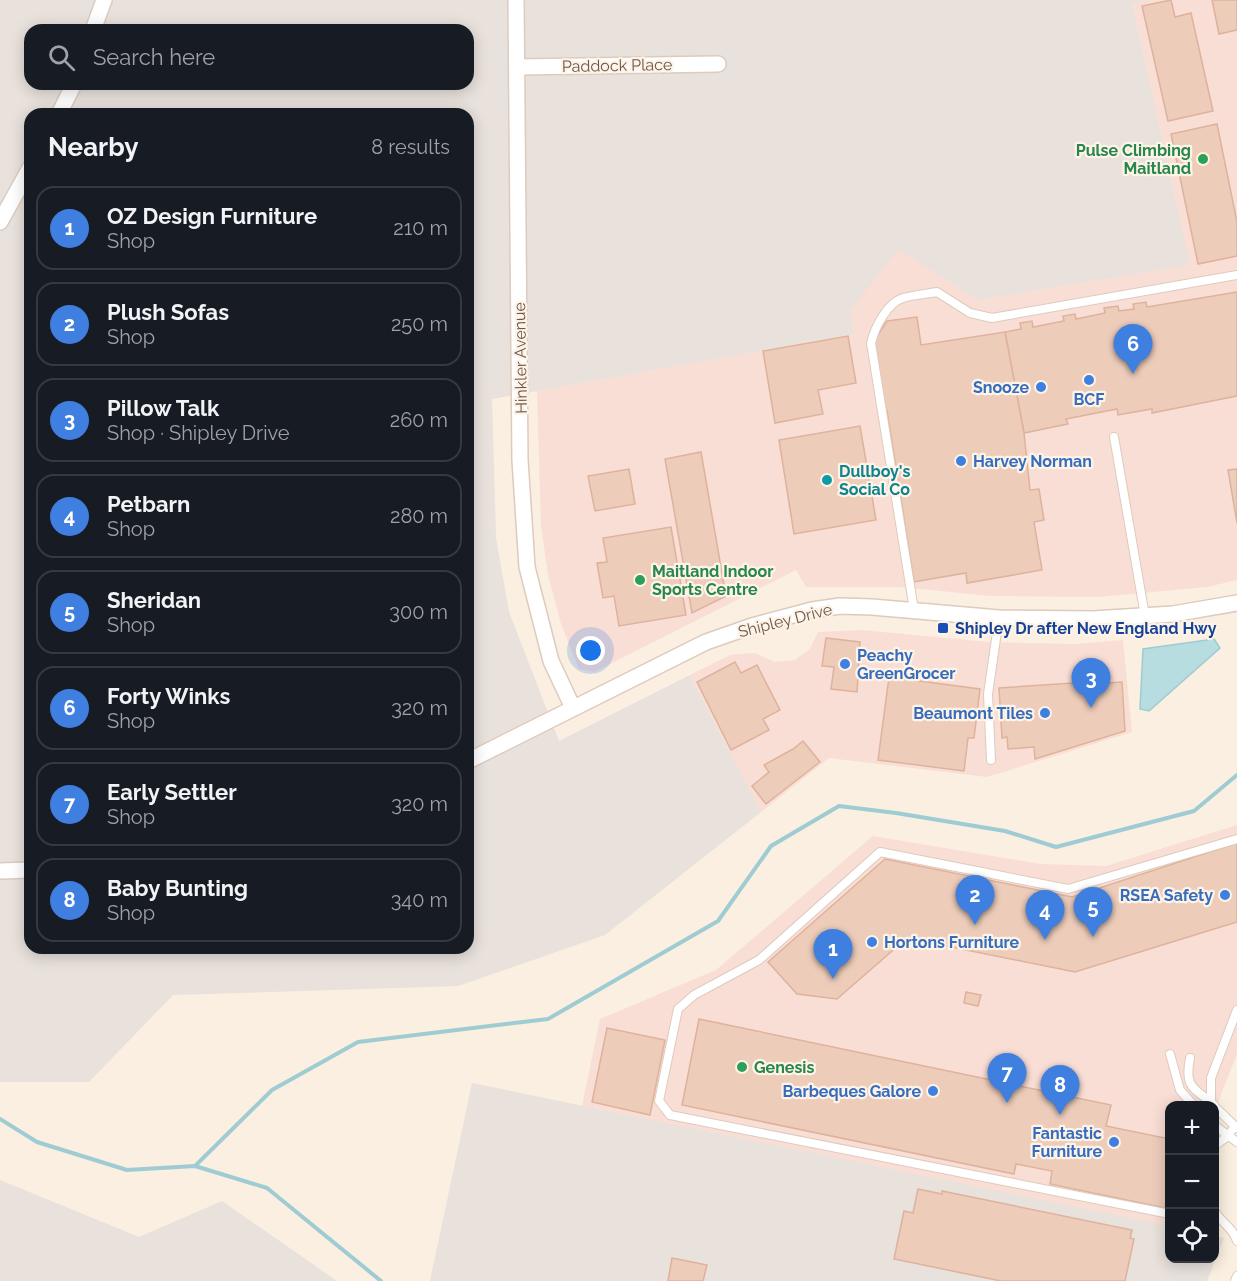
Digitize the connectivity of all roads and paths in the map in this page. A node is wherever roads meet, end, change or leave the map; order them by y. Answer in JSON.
{"nodes":[{"id":1,"x":104,"y":0,"type":"edge"},
{"id":2,"x":516,"y":0,"type":"edge"},
{"id":3,"x":95,"y":24,"type":"edge"},
{"id":4,"x":718,"y":64,"type":"dead end"},
{"id":5,"x":517,"y":67,"type":"junction"},
{"id":6,"x":71,"y":90,"type":"edge"},
{"id":7,"x":62,"y":108,"type":"edge"},
{"id":8,"x":24,"y":179,"type":"edge"},
{"id":9,"x":0,"y":222,"type":"edge"},
{"id":10,"x":1237,"y":275,"type":"edge"},
{"id":11,"x":1114,"y":437,"type":"dead end"},
{"id":12,"x":1237,"y":603,"type":"edge"},
{"id":13,"x":914,"y":610,"type":"junction"},
{"id":14,"x":1145,"y":616,"type":"junction"},
{"id":15,"x":999,"y":618,"type":"junction"},
{"id":16,"x":573,"y":708,"type":"junction"},
{"id":17,"x":474,"y":758,"type":"edge"},
{"id":18,"x":991,"y":760,"type":"dead end"},
{"id":19,"x":1237,"y":839,"type":"edge"},
{"id":20,"x":24,"y":870,"type":"edge"},
{"id":21,"x":0,"y":871,"type":"edge"},
{"id":22,"x":1237,"y":1010,"type":"edge"},
{"id":23,"x":1170,"y":1054,"type":"dead end"},
{"id":24,"x":1190,"y":1058,"type":"dead end"},
{"id":25,"x":1190,"y":1101,"type":"edge"},
{"id":26,"x":1208,"y":1101,"type":"edge"},
{"id":27,"x":1213,"y":1101,"type":"edge"},
{"id":28,"x":1219,"y":1111,"type":"edge"},
{"id":29,"x":1236,"y":1127,"type":"edge"},
{"id":30,"x":1219,"y":1129,"type":"edge"},
{"id":31,"x":1227,"y":1137,"type":"junction"},
{"id":32,"x":1237,"y":1142,"type":"edge"},
{"id":33,"x":1219,"y":1143,"type":"edge"},
{"id":34,"x":1165,"y":1213,"type":"edge"},
{"id":35,"x":1219,"y":1218,"type":"edge"},
{"id":36,"x":1237,"y":1241,"type":"edge"},
{"id":37,"x":1237,"y":1276,"type":"edge"},
{"id":38,"x":1235,"y":1281,"type":"edge"}],
"edges":[{"from":1,"to":3,"type":"street"},
{"from":2,"to":5,"type":"street","name":"Hinkler Avenue"},
{"from":4,"to":5,"type":"street","name":"Paddock Place"},
{"from":5,"to":16,"type":"street","name":"Hinkler Avenue"},
{"from":6,"to":7,"type":"street"},
{"from":8,"to":9,"type":"street"},
{"from":10,"to":13,"type":"lane"},
{"from":11,"to":14,"type":"lane"},
{"from":12,"to":14,"type":"street","name":"Shipley Drive"},
{"from":13,"to":15,"type":"street","name":"Shipley Drive"},
{"from":13,"to":16,"type":"street","name":"Shipley Drive"},
{"from":14,"to":15,"type":"street","name":"Shipley Drive"},
{"from":15,"to":18,"type":"lane"},
{"from":16,"to":17,"type":"street","name":"Shipley Drive"},
{"from":19,"to":34,"type":"lane"},
{"from":20,"to":21,"type":"street"},
{"from":22,"to":27,"type":"lane"},
{"from":23,"to":25,"type":"lane"},
{"from":24,"to":26,"type":"lane"},
{"from":28,"to":29,"type":"lane"},
{"from":29,"to":31,"type":"lane"},
{"from":30,"to":31,"type":"lane"},
{"from":31,"to":32,"type":"lane"},
{"from":31,"to":33,"type":"lane"},
{"from":35,"to":36,"type":"lane"},
{"from":37,"to":38,"type":"lane"}]}
